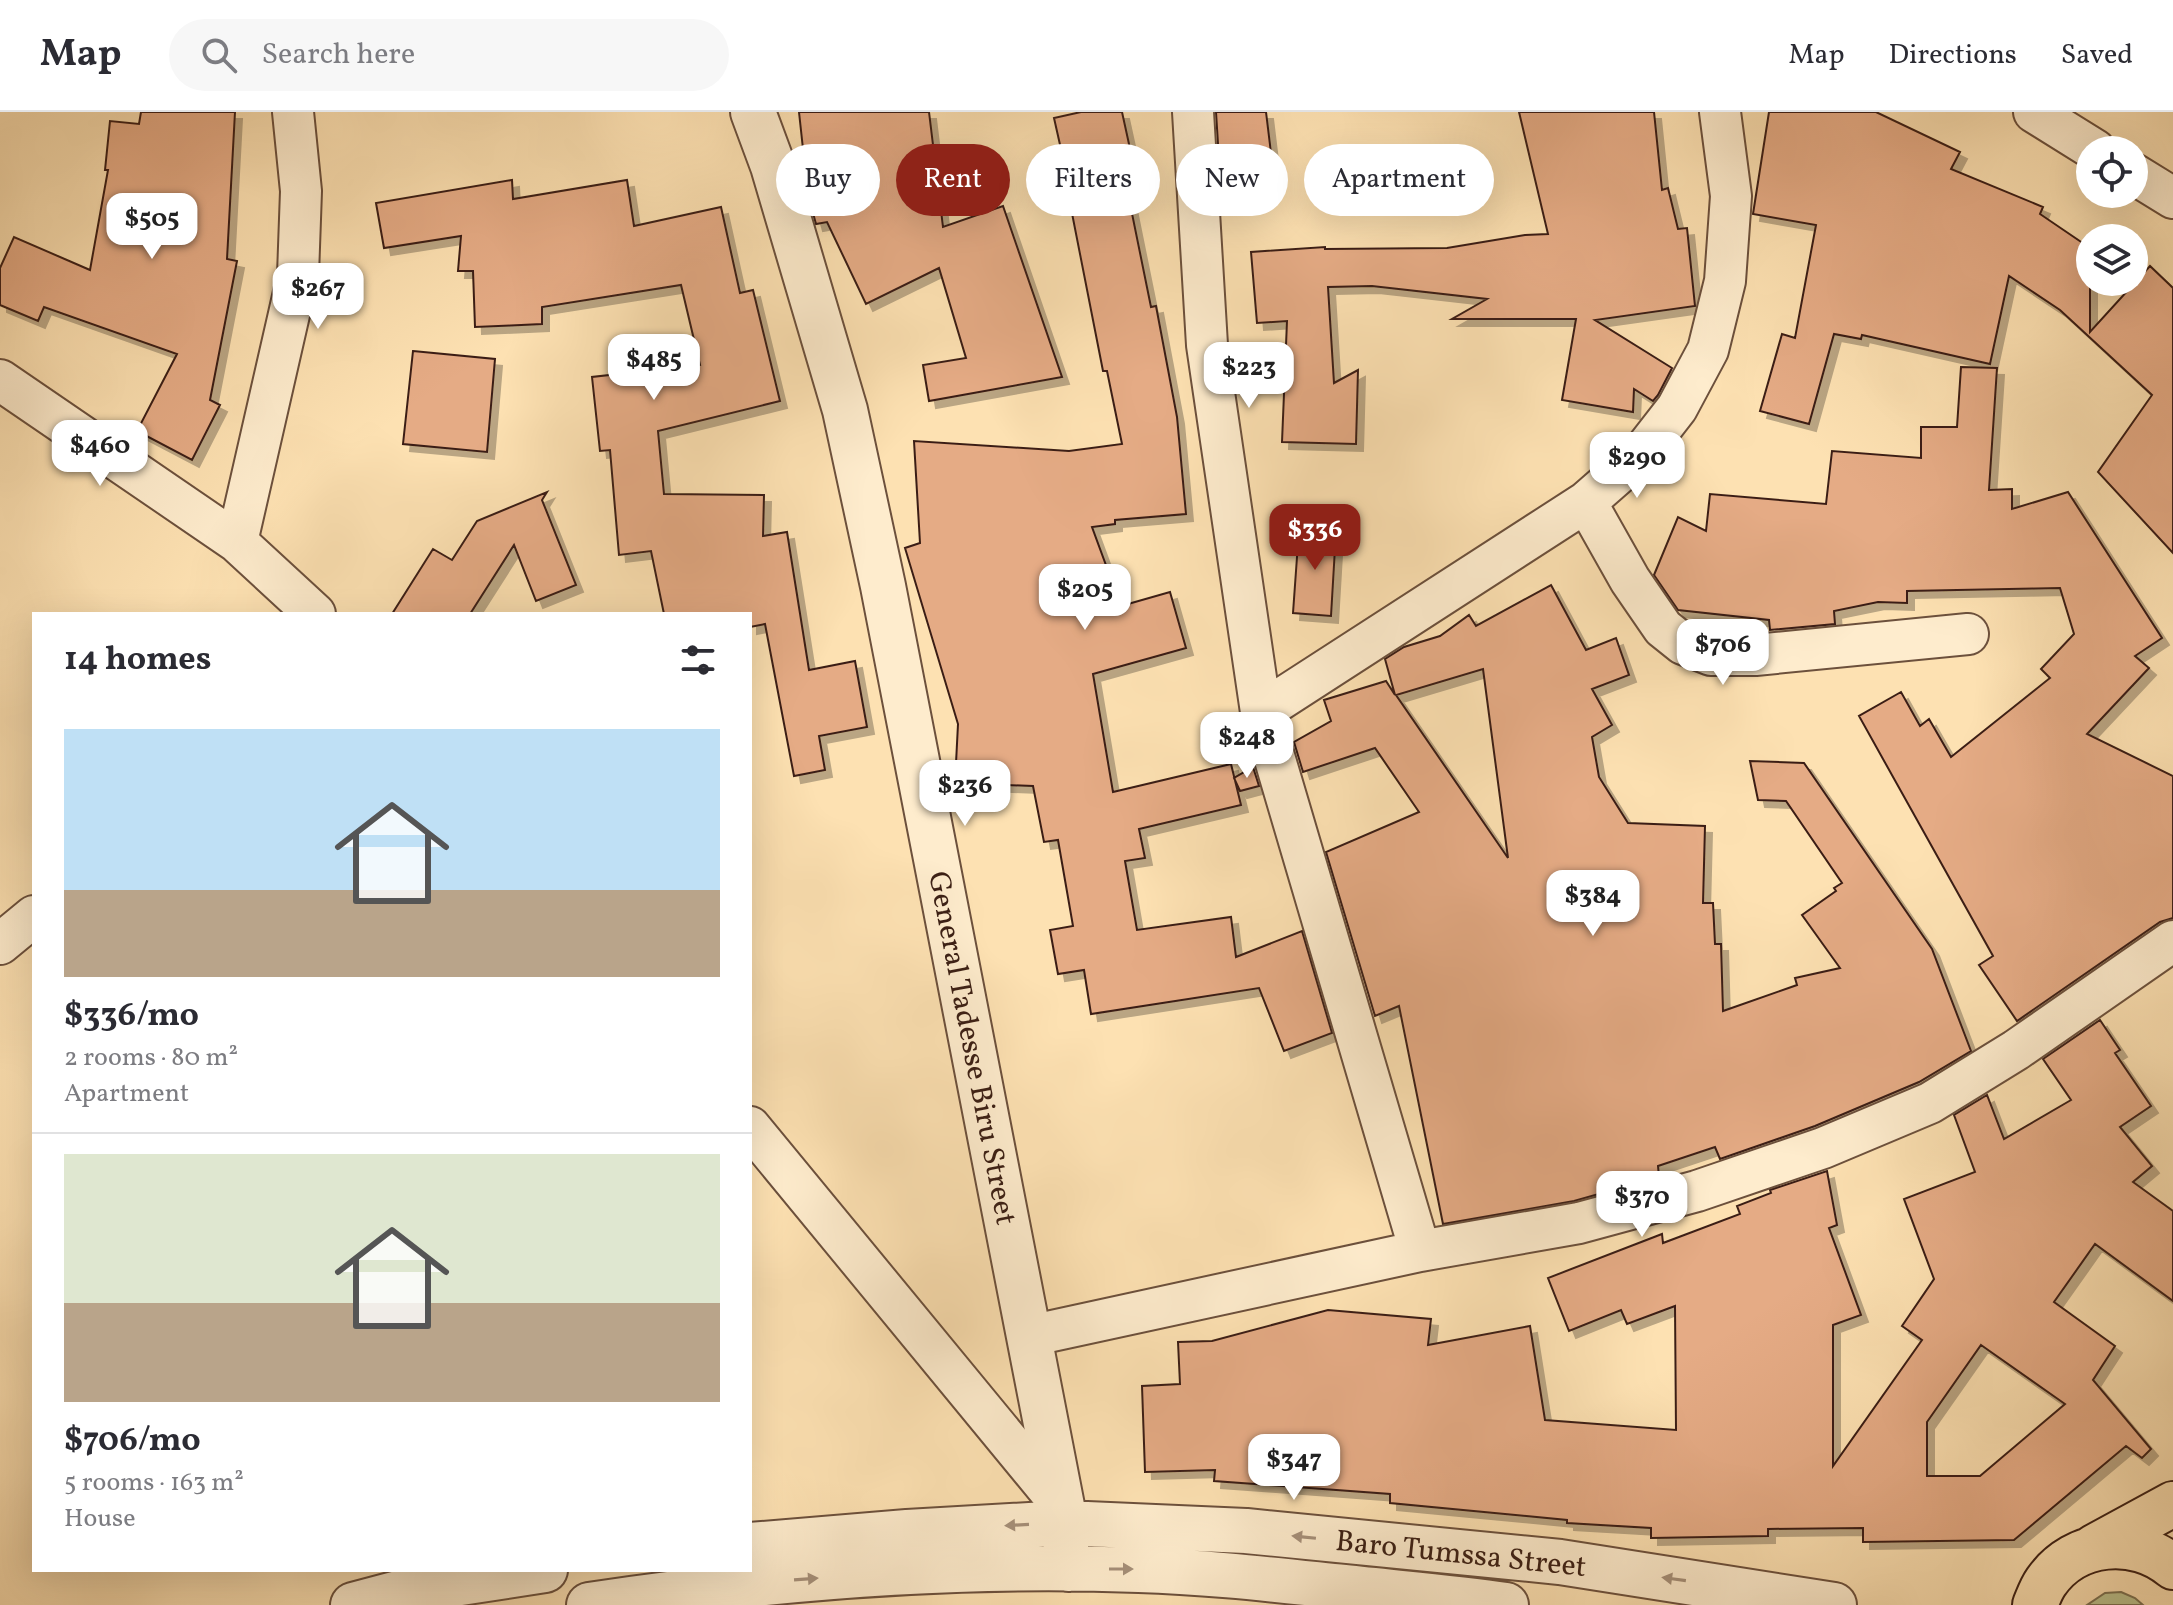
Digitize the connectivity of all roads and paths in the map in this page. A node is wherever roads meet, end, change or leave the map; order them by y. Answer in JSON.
{"nodes":[{"id":1,"x":293,"y":112,"type":"edge"},
{"id":2,"x":753,"y":112,"type":"edge"},
{"id":3,"x":1193,"y":112,"type":"edge"},
{"id":4,"x":1720,"y":112,"type":"edge"},
{"id":5,"x":2034,"y":112,"type":"edge"},
{"id":6,"x":2076,"y":138,"type":"edge"},
{"id":7,"x":2148,"y":183,"type":"edge"},
{"id":8,"x":2173,"y":198,"type":"edge"},
{"id":9,"x":0,"y":380,"type":"edge"},
{"id":10,"x":1586,"y":502,"type":"junction"},
{"id":11,"x":237,"y":542,"type":"junction"},
{"id":12,"x":313,"y":612,"type":"edge"},
{"id":13,"x":1968,"y":634,"type":"dead end"},
{"id":14,"x":1261,"y":712,"type":"junction"},
{"id":15,"x":32,"y":918,"type":"edge"},
{"id":16,"x":2173,"y":941,"type":"edge"},
{"id":17,"x":0,"y":944,"type":"edge"},
{"id":18,"x":752,"y":1129,"type":"edge"},
{"id":19,"x":1420,"y":1251,"type":"junction"},
{"id":20,"x":1029,"y":1336,"type":"junction"},
{"id":21,"x":2173,"y":1504,"type":"edge"},
{"id":22,"x":1063,"y":1514,"type":"junction"},
{"id":23,"x":752,"y":1545,"type":"edge"},
{"id":24,"x":2091,"y":1548,"type":"junction"},
{"id":25,"x":2173,"y":1567,"type":"edge"},
{"id":26,"x":1068,"y":1569,"type":"junction"},
{"id":27,"x":532,"y":1572,"type":"edge"},
{"id":28,"x":353,"y":1605,"type":"edge"},
{"id":29,"x":589,"y":1605,"type":"edge"},
{"id":30,"x":1506,"y":1605,"type":"edge"},
{"id":31,"x":1834,"y":1605,"type":"edge"},
{"id":32,"x":2035,"y":1605,"type":"edge"}],
"edges":[{"from":1,"to":11,"type":"street"},
{"from":2,"to":20,"type":"street","name":"General Tadesse Biru Street"},
{"from":3,"to":14,"type":"street"},
{"from":4,"to":10,"type":"street"},
{"from":5,"to":6,"type":"street"},
{"from":7,"to":8,"type":"street"},
{"from":9,"to":11,"type":"street"},
{"from":10,"to":13,"type":"street"},
{"from":10,"to":14,"type":"street"},
{"from":11,"to":12,"type":"street"},
{"from":14,"to":19,"type":"street"},
{"from":15,"to":17,"type":"street"},
{"from":16,"to":19,"type":"street"},
{"from":18,"to":22,"type":"street"},
{"from":19,"to":20,"type":"street"},
{"from":20,"to":22,"type":"street","name":"General Tadesse Biru Street"},
{"from":21,"to":24,"type":"highway"},
{"from":22,"to":23,"type":"street","name":"Baro Tumssa Street","one_way":true},
{"from":22,"to":26,"type":"street","name":"General Tadesse Biru Street"},
{"from":31,"to":22,"type":"street","name":"Baro Tumssa Street","one_way":true},
{"from":24,"to":25,"type":"highway"},
{"from":24,"to":32,"type":"highway"},
{"from":29,"to":26,"type":"street","name":"Baro Tumssa Street","one_way":true},
{"from":26,"to":30,"type":"street","name":"Baro Tumssa Street","one_way":true},
{"from":27,"to":28,"type":"street"}]}
